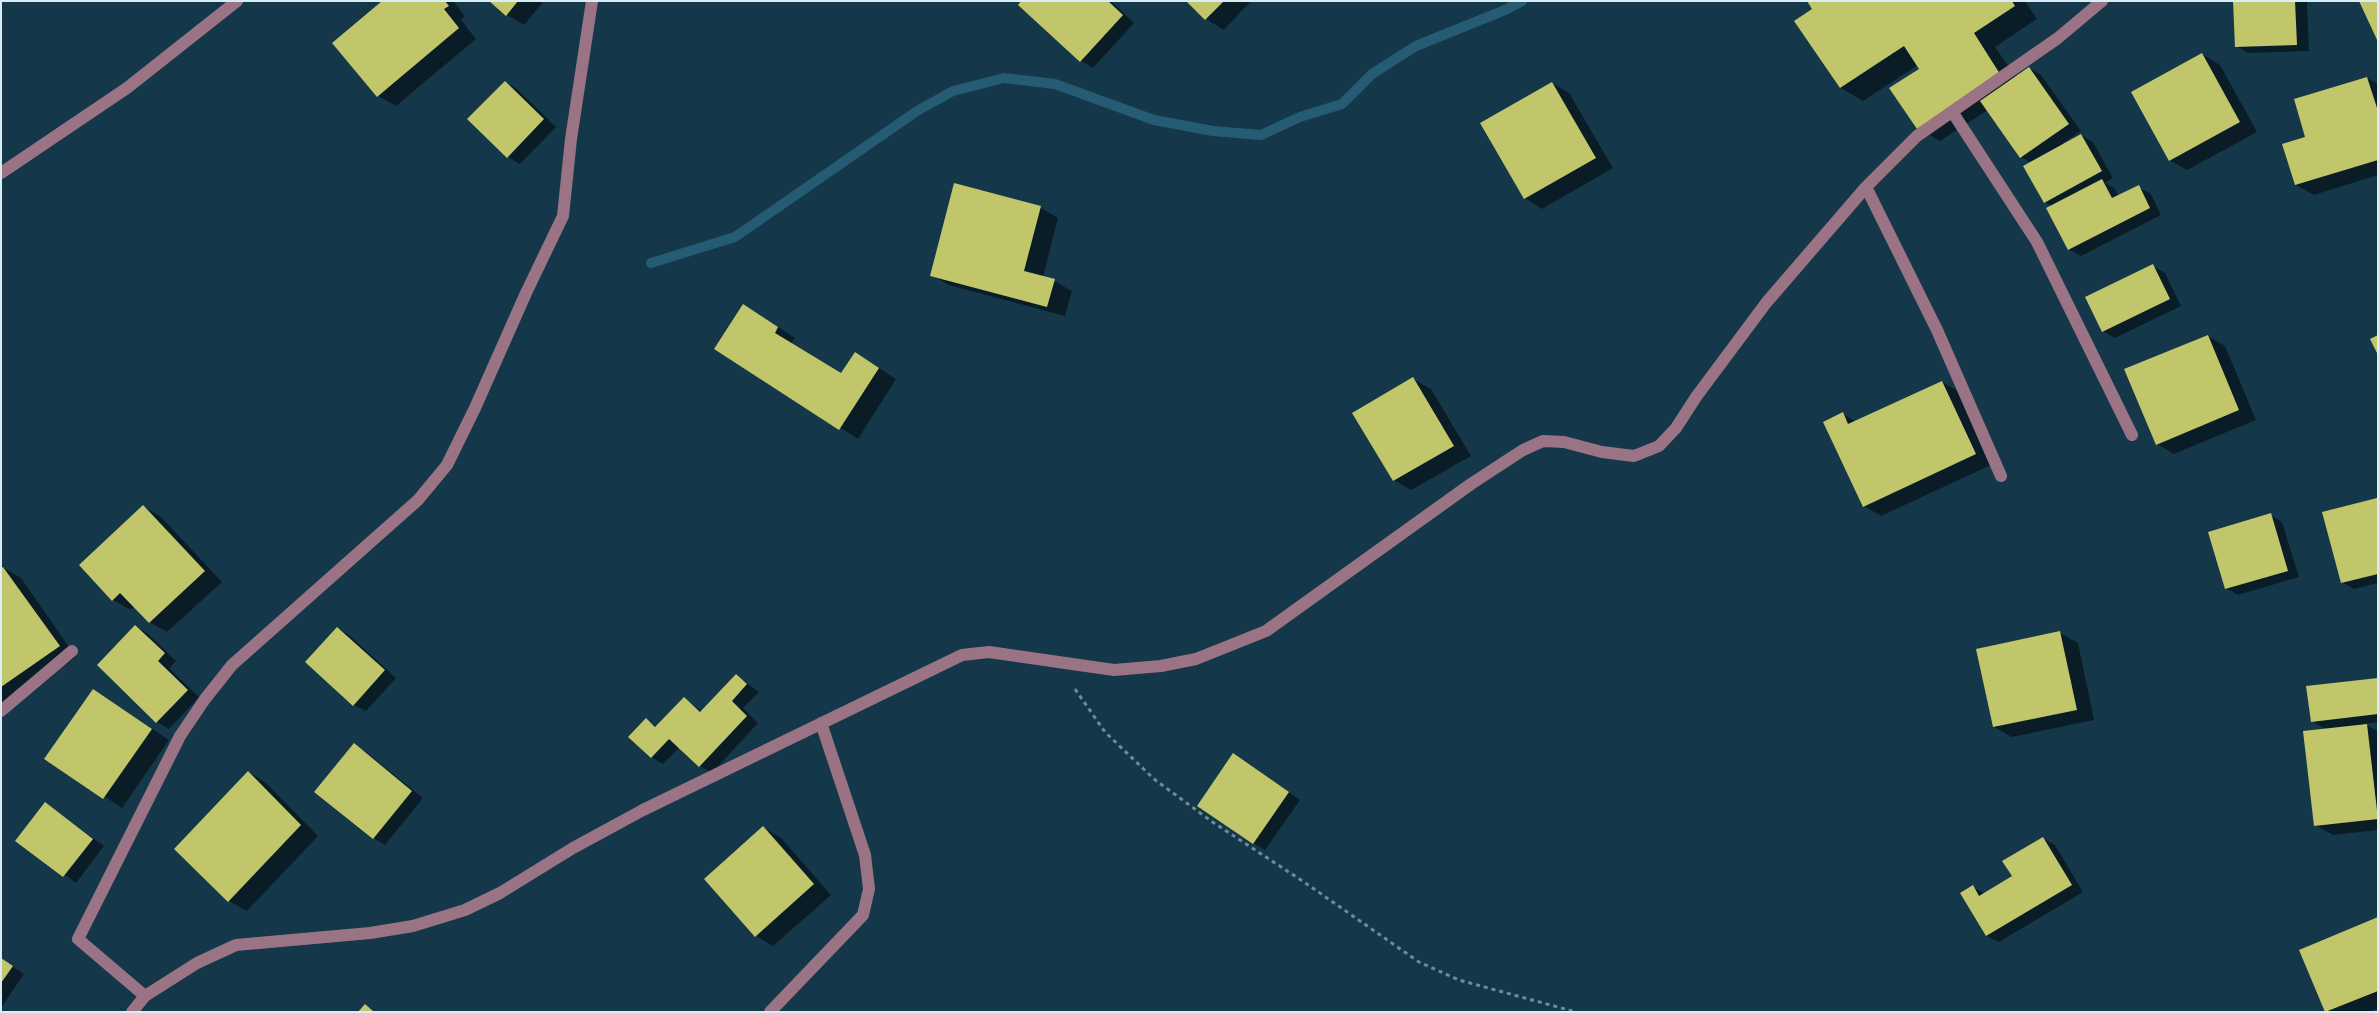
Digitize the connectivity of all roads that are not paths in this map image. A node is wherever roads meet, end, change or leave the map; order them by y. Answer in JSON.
{"nodes":[{"id":1,"x":238,"y":1,"type":"edge"},
{"id":2,"x":592,"y":1,"type":"edge"},
{"id":3,"x":2102,"y":1,"type":"edge"},
{"id":4,"x":1953,"y":112,"type":"junction"},
{"id":5,"x":1,"y":173,"type":"edge"},
{"id":6,"x":1866,"y":187,"type":"junction"},
{"id":7,"x":2132,"y":435,"type":"dead end"},
{"id":8,"x":2000,"y":476,"type":"dead end"},
{"id":9,"x":72,"y":650,"type":"dead end"},
{"id":10,"x":1,"y":711,"type":"edge"},
{"id":11,"x":821,"y":722,"type":"junction"},
{"id":12,"x":144,"y":996,"type":"junction"},
{"id":13,"x":132,"y":1012,"type":"edge"},
{"id":14,"x":770,"y":1012,"type":"edge"}],
"edges":[{"from":1,"to":5,"type":"street"},
{"from":2,"to":12,"type":"street"},
{"from":3,"to":4,"type":"street"},
{"from":4,"to":6,"type":"street"},
{"from":4,"to":7,"type":"street"},
{"from":6,"to":8,"type":"street"},
{"from":6,"to":11,"type":"street"},
{"from":9,"to":10,"type":"street"},
{"from":11,"to":12,"type":"street"},
{"from":11,"to":14,"type":"street"},
{"from":12,"to":13,"type":"street"}]}
